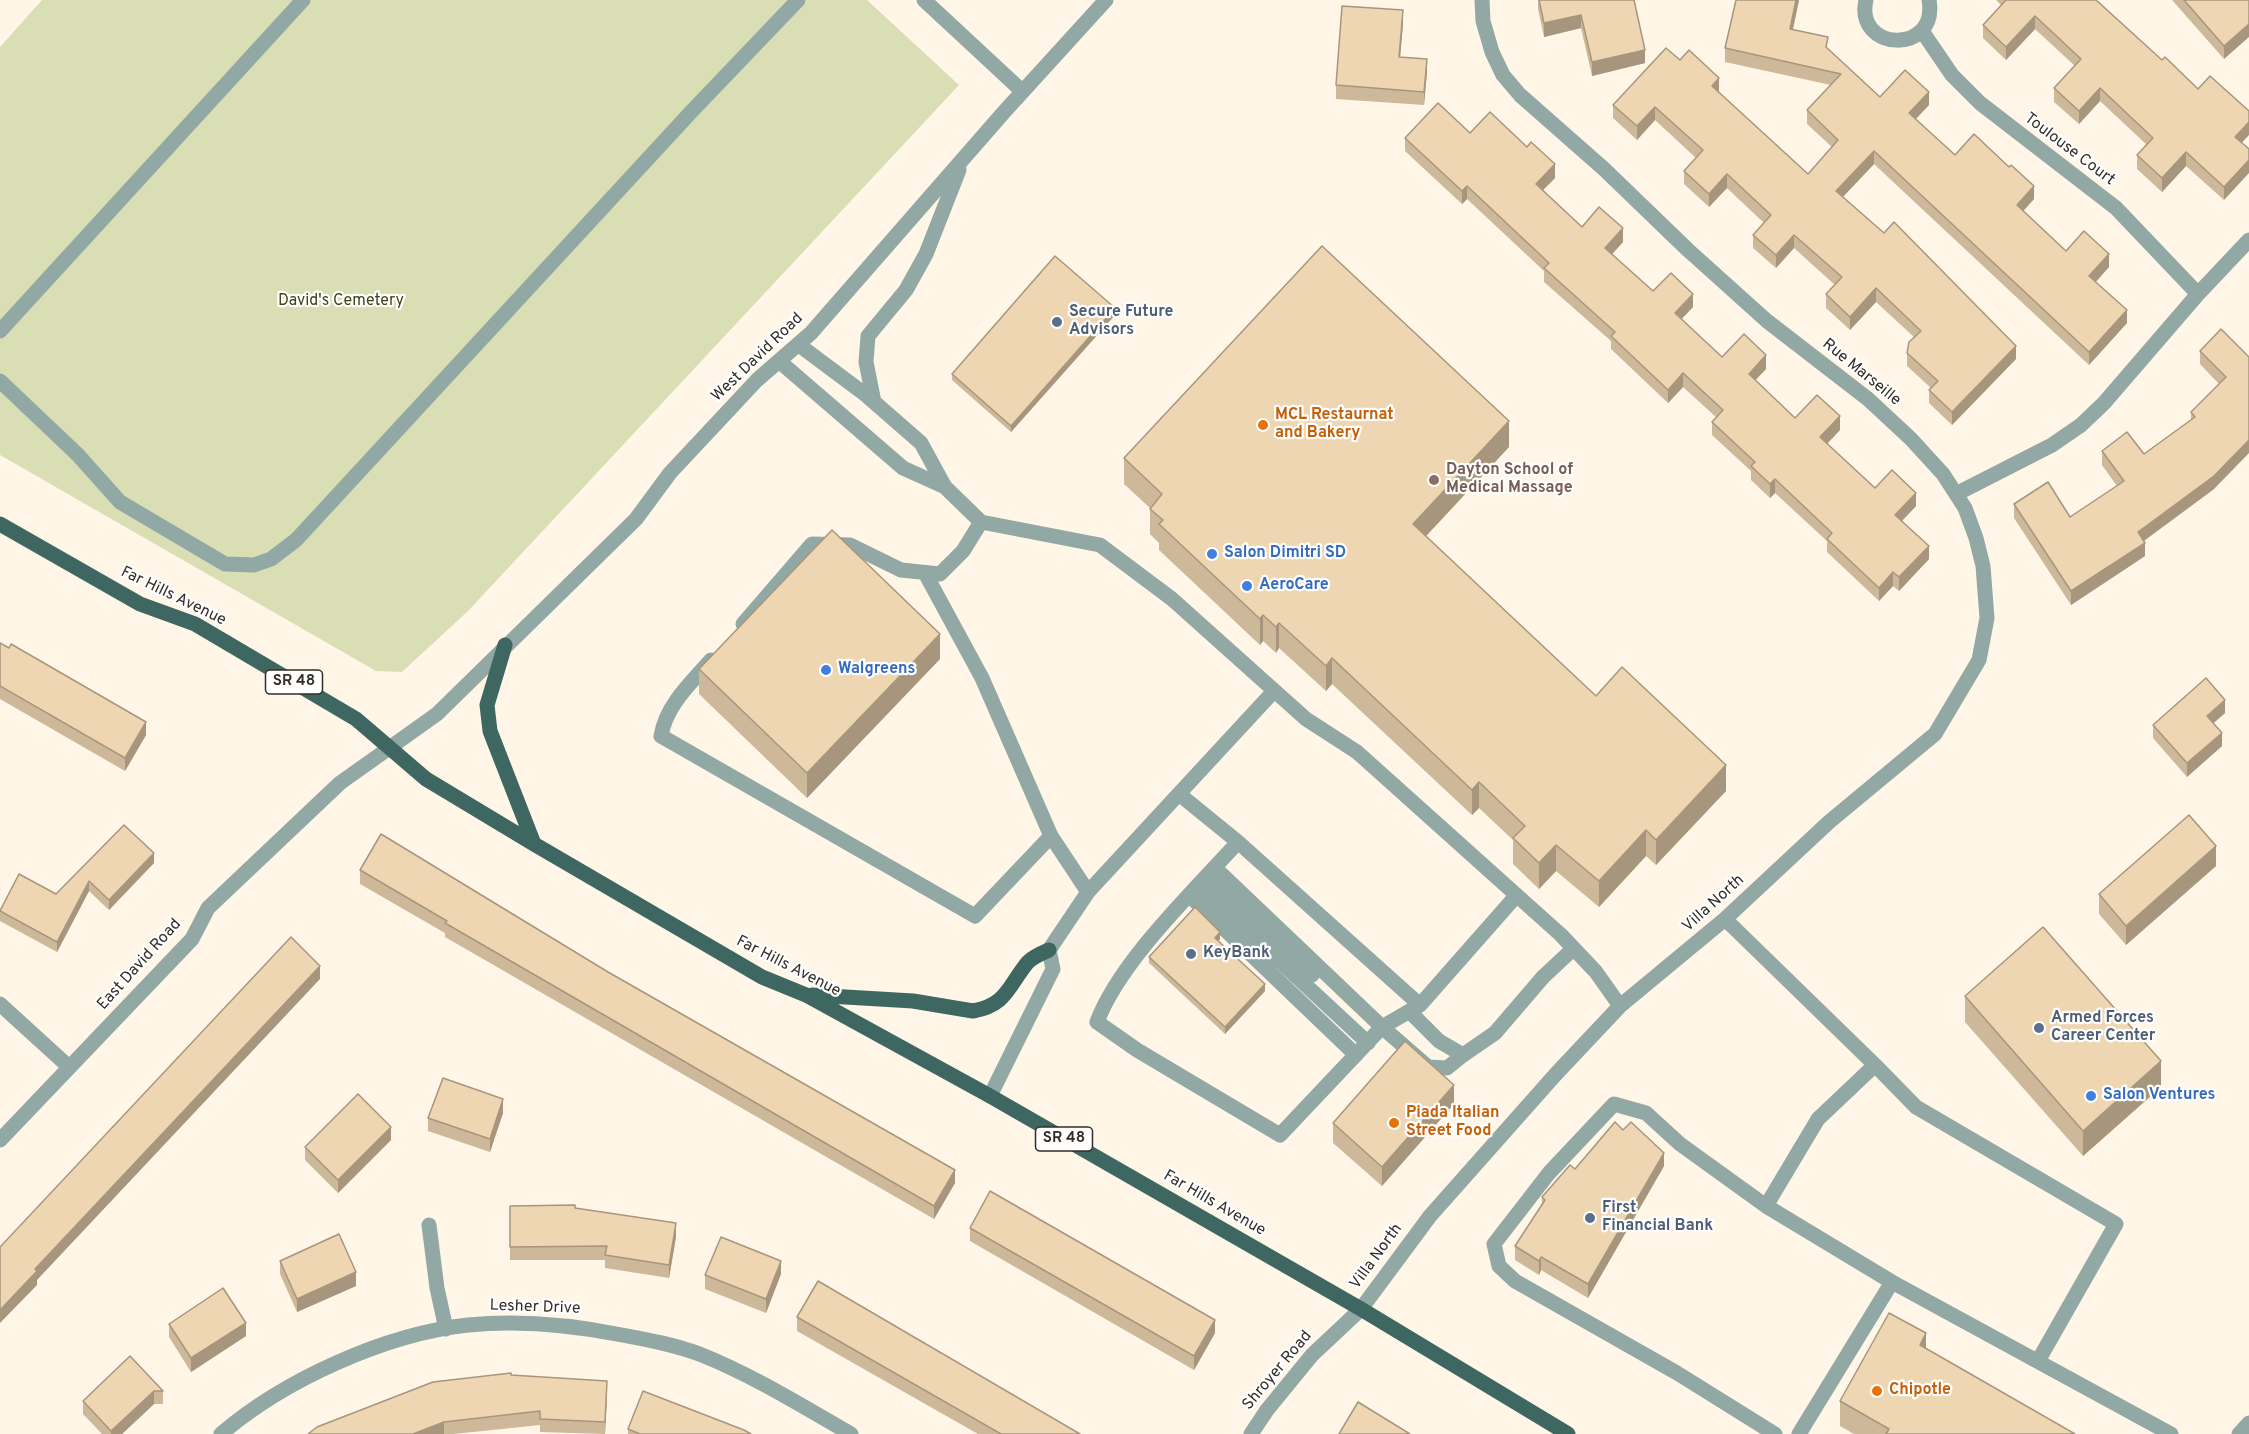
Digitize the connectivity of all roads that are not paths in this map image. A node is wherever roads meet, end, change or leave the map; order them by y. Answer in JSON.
{"nodes":[{"id":1,"x":303,"y":0,"type":"edge"},
{"id":2,"x":798,"y":0,"type":"edge"},
{"id":3,"x":924,"y":0,"type":"edge"},
{"id":4,"x":1106,"y":0,"type":"edge"},
{"id":5,"x":1482,"y":0,"type":"edge"},
{"id":6,"x":1866,"y":0,"type":"edge"},
{"id":7,"x":1929,"y":0,"type":"edge"},
{"id":8,"x":1922,"y":31,"type":"junction"},
{"id":9,"x":1022,"y":91,"type":"junction"},
{"id":10,"x":964,"y":158,"type":"junction"},
{"id":11,"x":2249,"y":240,"type":"edge"},
{"id":12,"x":2198,"y":294,"type":"junction"},
{"id":13,"x":0,"y":331,"type":"edge"},
{"id":14,"x":798,"y":345,"type":"junction"},
{"id":15,"x":779,"y":361,"type":"junction"},
{"id":16,"x":0,"y":381,"type":"edge"},
{"id":17,"x":874,"y":402,"type":"junction"},
{"id":18,"x":945,"y":487,"type":"junction"},
{"id":19,"x":1956,"y":495,"type":"junction"},
{"id":20,"x":981,"y":522,"type":"junction"},
{"id":21,"x":0,"y":524,"type":"edge"},
{"id":22,"x":925,"y":573,"type":"junction"},
{"id":23,"x":734,"y":634,"type":"edge"},
{"id":24,"x":505,"y":645,"type":"junction"},
{"id":25,"x":718,"y":652,"type":"edge"},
{"id":26,"x":1274,"y":691,"type":"junction"},
{"id":27,"x":389,"y":747,"type":"junction"},
{"id":28,"x":1179,"y":794,"type":"junction"},
{"id":29,"x":1051,"y":836,"type":"junction"},
{"id":30,"x":1238,"y":842,"type":"junction"},
{"id":31,"x":534,"y":844,"type":"junction"},
{"id":32,"x":1203,"y":881,"type":"junction"},
{"id":33,"x":1089,"y":892,"type":"junction"},
{"id":34,"x":1516,"y":896,"type":"junction"},
{"id":35,"x":1725,"y":919,"type":"junction"},
{"id":36,"x":1574,"y":949,"type":"junction"},
{"id":37,"x":1049,"y":950,"type":"junction"},
{"id":38,"x":806,"y":995,"type":"junction"},
{"id":39,"x":0,"y":1004,"type":"edge"},
{"id":40,"x":1620,"y":1006,"type":"junction"},
{"id":41,"x":1415,"y":1008,"type":"junction"},
{"id":42,"x":1375,"y":1035,"type":"junction"},
{"id":43,"x":1356,"y":1055,"type":"junction"},
{"id":44,"x":1463,"y":1055,"type":"junction"},
{"id":45,"x":1875,"y":1065,"type":"junction"},
{"id":46,"x":68,"y":1066,"type":"junction"},
{"id":47,"x":990,"y":1096,"type":"junction"},
{"id":48,"x":0,"y":1140,"type":"edge"},
{"id":49,"x":1766,"y":1206,"type":"junction"},
{"id":50,"x":429,"y":1225,"type":"dead end"},
{"id":51,"x":1892,"y":1282,"type":"junction"},
{"id":52,"x":1361,"y":1309,"type":"junction"},
{"id":53,"x":446,"y":1329,"type":"junction"},
{"id":54,"x":2038,"y":1361,"type":"junction"},
{"id":55,"x":2249,"y":1423,"type":"edge"},
{"id":56,"x":2165,"y":1432,"type":"edge"},
{"id":57,"x":221,"y":1434,"type":"edge"},
{"id":58,"x":851,"y":1434,"type":"edge"},
{"id":59,"x":1251,"y":1434,"type":"edge"},
{"id":60,"x":1568,"y":1434,"type":"edge"},
{"id":61,"x":1775,"y":1434,"type":"edge"},
{"id":62,"x":1799,"y":1434,"type":"edge"},
{"id":63,"x":2239,"y":1434,"type":"edge"}],
"edges":[{"from":1,"to":13,"type":"street"},
{"from":2,"to":16,"type":"street"},
{"from":3,"to":9,"type":"street"},
{"from":4,"to":9,"type":"street","name":"West David Road"},
{"from":5,"to":19,"type":"street","name":"Rue Marseille"},
{"from":6,"to":8,"type":"street"},
{"from":7,"to":8,"type":"street"},
{"from":8,"to":12,"type":"street","name":"Toulouse Court"},
{"from":9,"to":10,"type":"street","name":"West David Road"},
{"from":10,"to":14,"type":"street","name":"West David Road"},
{"from":10,"to":17,"type":"street"},
{"from":11,"to":12,"type":"street"},
{"from":12,"to":19,"type":"street"},
{"from":14,"to":15,"type":"street","name":"West David Road"},
{"from":14,"to":17,"type":"street"},
{"from":15,"to":18,"type":"street"},
{"from":15,"to":24,"type":"street","name":"West David Road"},
{"from":17,"to":18,"type":"street"},
{"from":18,"to":20,"type":"street"},
{"from":19,"to":35,"type":"street","name":"Villa North"},
{"from":20,"to":22,"type":"street"},
{"from":20,"to":26,"type":"street"},
{"from":21,"to":27,"type":"main road","name":"Far Hills Avenue","number":"SR 48"},
{"from":22,"to":23,"type":"street"},
{"from":22,"to":29,"type":"street"},
{"from":24,"to":27,"type":"street","name":"West David Road"},
{"from":24,"to":31,"type":"main road"},
{"from":25,"to":29,"type":"street"},
{"from":26,"to":28,"type":"street"},
{"from":26,"to":34,"type":"street"},
{"from":27,"to":31,"type":"main road","name":"Far Hills Avenue","number":"SR 48"},
{"from":27,"to":46,"type":"street","name":"East David Road"},
{"from":28,"to":30,"type":"street"},
{"from":28,"to":33,"type":"street"},
{"from":29,"to":33,"type":"street"},
{"from":30,"to":32,"type":"street"},
{"from":30,"to":41,"type":"street"},
{"from":31,"to":38,"type":"main road","name":"Far Hills Avenue","number":"SR 48"},
{"from":32,"to":42,"type":"street"},
{"from":32,"to":42,"type":"street"},
{"from":32,"to":43,"type":"street"},
{"from":32,"to":43,"type":"street"},
{"from":33,"to":37,"type":"street"},
{"from":34,"to":36,"type":"street"},
{"from":34,"to":41,"type":"street"},
{"from":35,"to":40,"type":"street","name":"Villa North"},
{"from":35,"to":45,"type":"street"},
{"from":36,"to":40,"type":"street"},
{"from":36,"to":44,"type":"street"},
{"from":37,"to":38,"type":"main road"},
{"from":37,"to":47,"type":"street"},
{"from":38,"to":47,"type":"main road","name":"Far Hills Avenue","number":"SR 48"},
{"from":39,"to":46,"type":"street"},
{"from":40,"to":52,"type":"street","name":"Villa North"},
{"from":41,"to":42,"type":"street"},
{"from":41,"to":44,"type":"street"},
{"from":42,"to":43,"type":"street"},
{"from":42,"to":44,"type":"street"},
{"from":45,"to":49,"type":"street"},
{"from":45,"to":54,"type":"street"},
{"from":46,"to":48,"type":"street","name":"East David Road"},
{"from":47,"to":52,"type":"main road","name":"Far Hills Avenue","number":"SR 48"},
{"from":49,"to":51,"type":"street"},
{"from":49,"to":61,"type":"street"},
{"from":50,"to":53,"type":"street"},
{"from":51,"to":54,"type":"street"},
{"from":51,"to":62,"type":"street"},
{"from":52,"to":59,"type":"street","name":"Shroyer Road"},
{"from":52,"to":60,"type":"main road","name":"Far Hills Avenue","number":"SR 48"},
{"from":53,"to":57,"type":"street","name":"Lesher Drive"},
{"from":53,"to":58,"type":"street","name":"Lesher Drive"},
{"from":54,"to":56,"type":"street"},
{"from":55,"to":63,"type":"street"}]}
